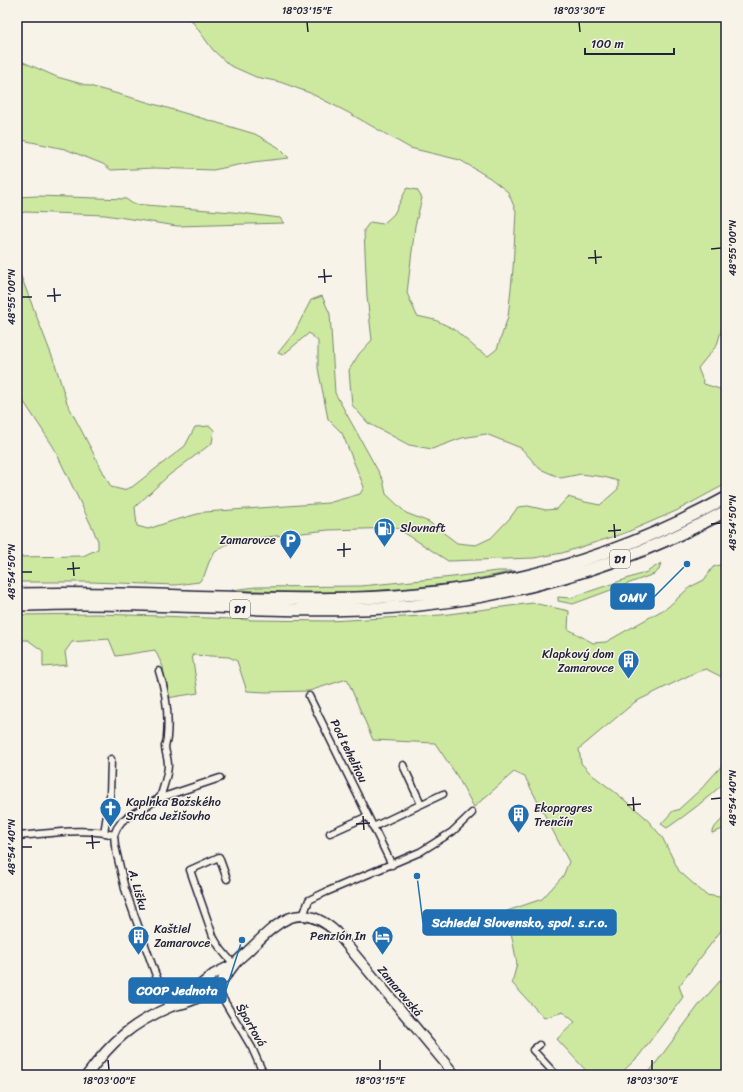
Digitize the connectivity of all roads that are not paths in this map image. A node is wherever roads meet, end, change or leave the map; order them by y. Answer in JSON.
{"nodes":[{"id":1,"x":726,"y":498,"type":"edge"},
{"id":2,"x":726,"y":511,"type":"edge"},
{"id":3,"x":17,"y":594,"type":"edge"},
{"id":4,"x":17,"y":605,"type":"edge"},
{"id":5,"x":159,"y":672,"type":"dead end"},
{"id":6,"x":309,"y":696,"type":"dead end"},
{"id":7,"x":111,"y":759,"type":"dead end"},
{"id":8,"x":403,"y":765,"type":"dead end"},
{"id":9,"x":220,"y":778,"type":"dead end"},
{"id":10,"x":443,"y":794,"type":"dead end"},
{"id":11,"x":160,"y":798,"type":"junction"},
{"id":12,"x":421,"y":804,"type":"junction"},
{"id":13,"x":472,"y":813,"type":"dead end"},
{"id":14,"x":368,"y":816,"type":"junction"},
{"id":15,"x":373,"y":827,"type":"junction"},
{"id":16,"x":104,"y":833,"type":"junction"},
{"id":17,"x":330,"y":833,"type":"dead end"},
{"id":18,"x":17,"y":836,"type":"edge"},
{"id":19,"x":114,"y":836,"type":"junction"},
{"id":20,"x":392,"y":865,"type":"junction"},
{"id":21,"x":228,"y":879,"type":"dead end"},
{"id":22,"x":303,"y":916,"type":"junction"},
{"id":23,"x":234,"y":964,"type":"junction"},
{"id":24,"x":216,"y":987,"type":"junction"},
{"id":25,"x":172,"y":1006,"type":"junction"},
{"id":26,"x":539,"y":1045,"type":"dead end"},
{"id":27,"x":87,"y":1075,"type":"edge"},
{"id":28,"x":264,"y":1075,"type":"edge"},
{"id":29,"x":455,"y":1075,"type":"edge"},
{"id":30,"x":556,"y":1075,"type":"edge"}],
"edges":[{"from":1,"to":3,"type":"highway","number":"D1"},
{"from":2,"to":4,"type":"highway","number":"D1"},
{"from":5,"to":11,"type":"street"},
{"from":6,"to":14,"type":"street","name":"Pod tehelňou"},
{"from":7,"to":16,"type":"street"},
{"from":8,"to":12,"type":"street"},
{"from":9,"to":11,"type":"street"},
{"from":10,"to":12,"type":"street"},
{"from":11,"to":19,"type":"street"},
{"from":12,"to":15,"type":"street"},
{"from":13,"to":20,"type":"street"},
{"from":14,"to":15,"type":"street","name":"Pod tehelňou"},
{"from":14,"to":17,"type":"street"},
{"from":15,"to":20,"type":"street","name":"Pod tehelňou"},
{"from":16,"to":18,"type":"street"},
{"from":16,"to":19,"type":"street"},
{"from":19,"to":25,"type":"street","name":"A. Lišku"},
{"from":20,"to":22,"type":"street"},
{"from":21,"to":23,"type":"street"},
{"from":22,"to":23,"type":"main road"},
{"from":22,"to":29,"type":"main road","name":"Zamarovská"},
{"from":23,"to":24,"type":"main road"},
{"from":23,"to":25,"type":"main road"},
{"from":24,"to":25,"type":"main road"},
{"from":24,"to":28,"type":"street","name":"Športová"},
{"from":25,"to":27,"type":"main road"},
{"from":26,"to":30,"type":"street"}]}
